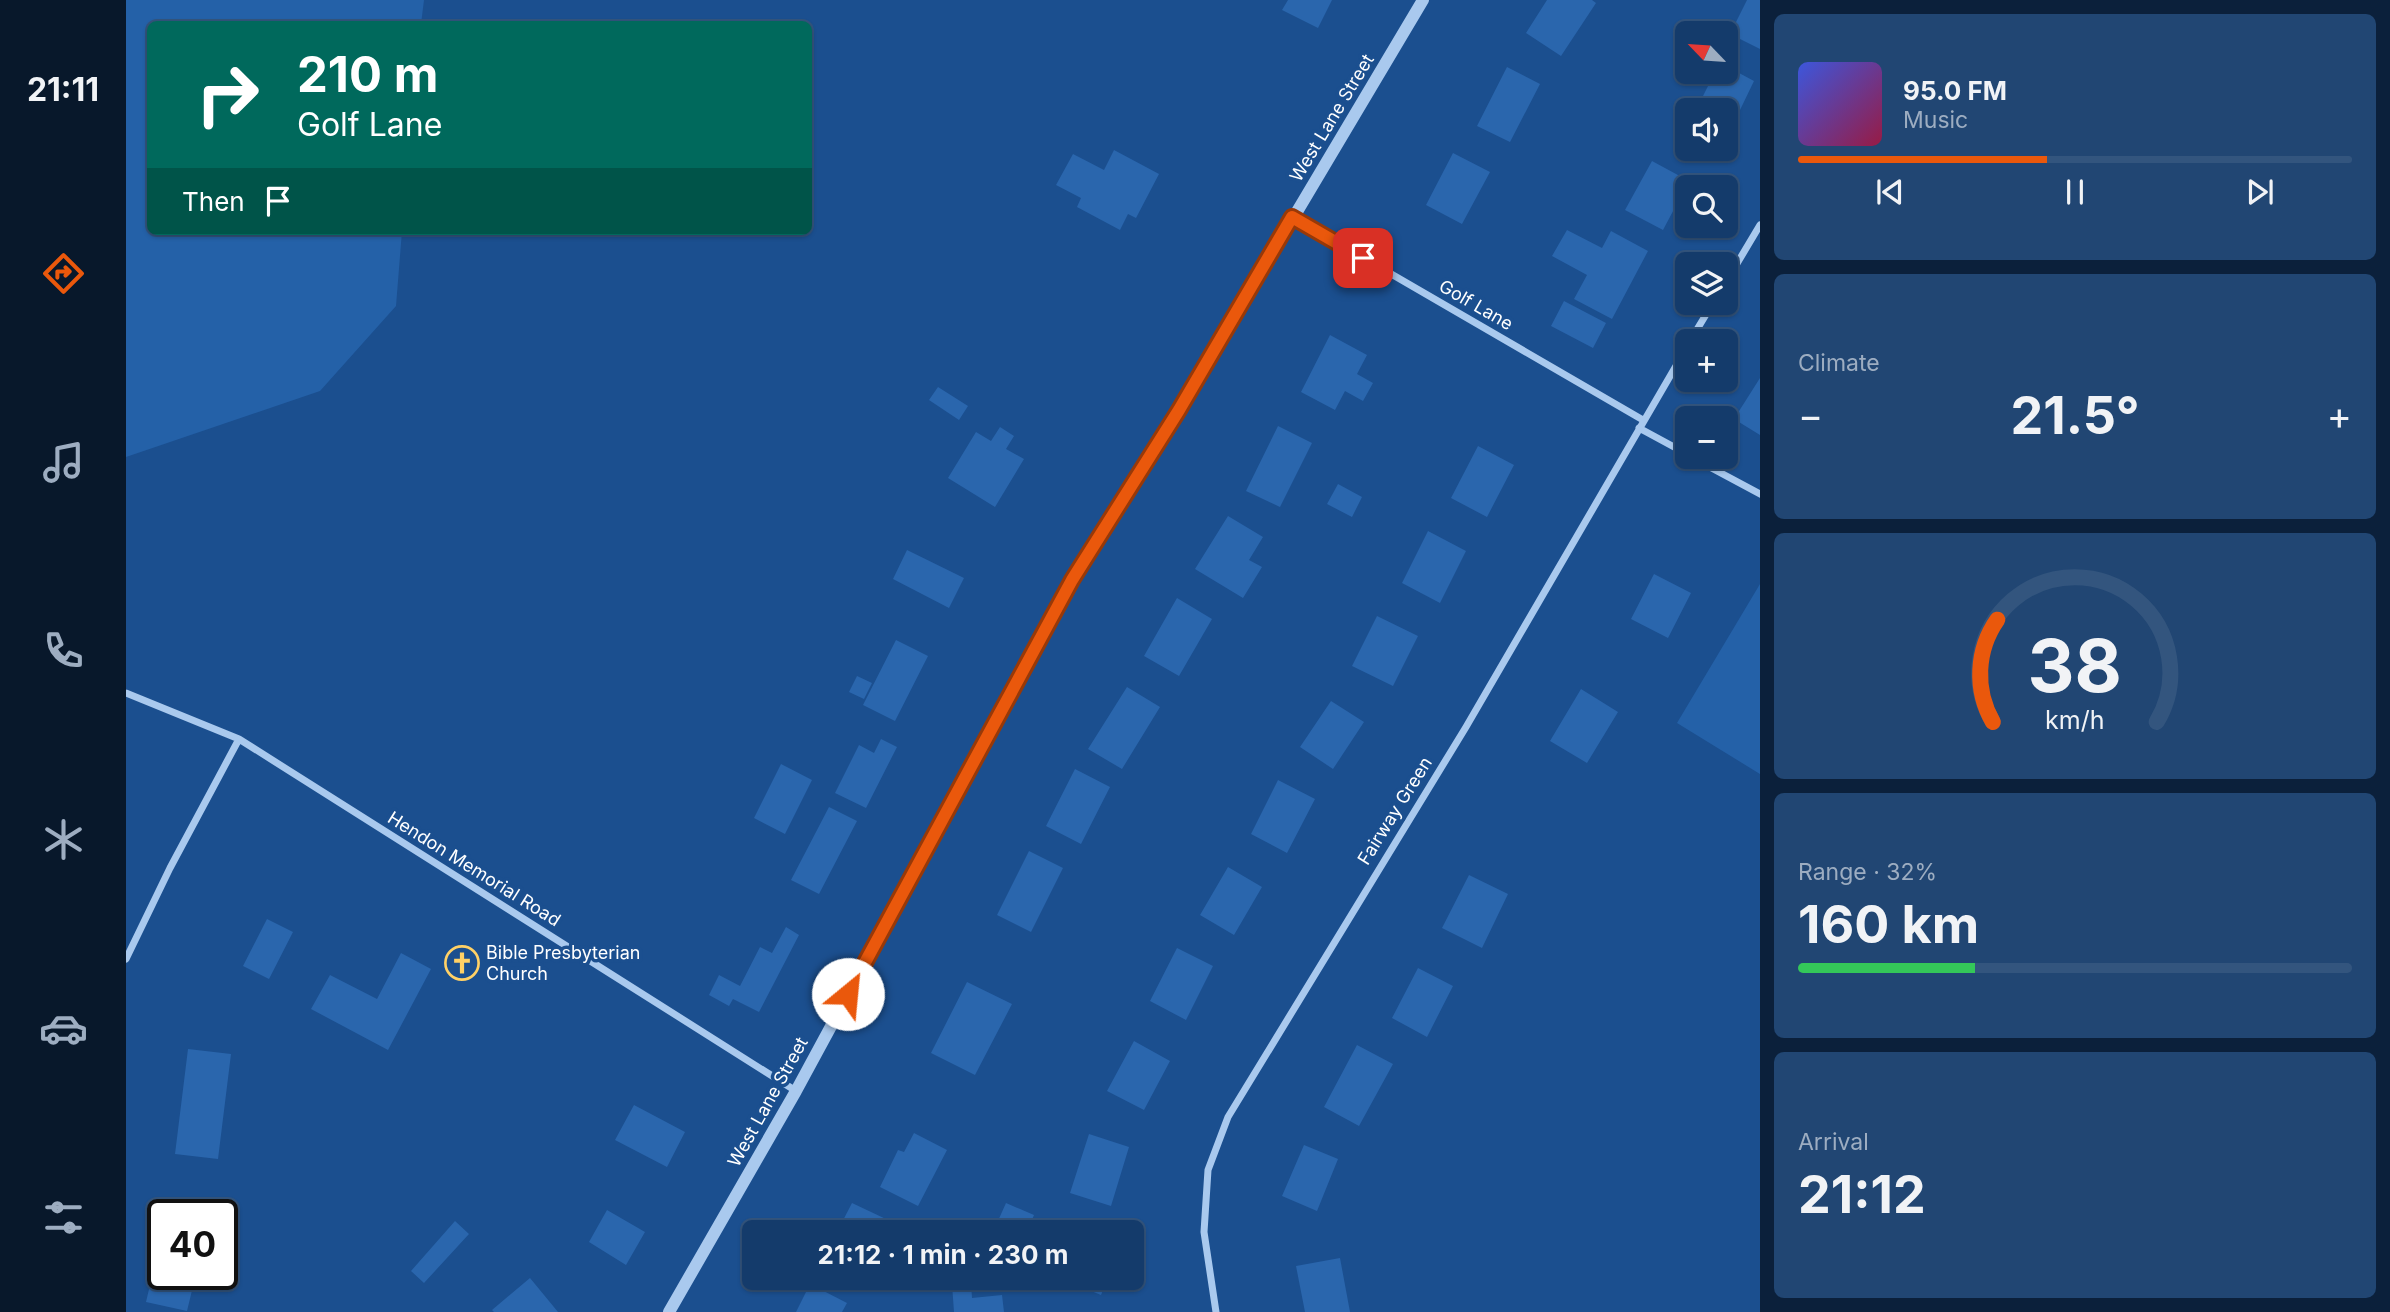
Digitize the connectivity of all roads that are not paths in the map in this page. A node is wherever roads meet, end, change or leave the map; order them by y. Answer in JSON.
{"nodes":[{"id":1,"x":1423,"y":0,"type":"edge"},
{"id":2,"x":1292,"y":217,"type":"junction"},
{"id":3,"x":1760,"y":225,"type":"edge"},
{"id":4,"x":1738,"y":262,"type":"edge"},
{"id":5,"x":1675,"y":367,"type":"edge"},
{"id":6,"x":1643,"y":420,"type":"junction"},
{"id":7,"x":1639,"y":428,"type":"junction"},
{"id":8,"x":1675,"y":448,"type":"edge"},
{"id":9,"x":1713,"y":469,"type":"edge"},
{"id":10,"x":1760,"y":494,"type":"edge"},
{"id":11,"x":126,"y":693,"type":"edge"},
{"id":12,"x":239,"y":739,"type":"junction"},
{"id":13,"x":126,"y":959,"type":"edge"},
{"id":14,"x":796,"y":1091,"type":"junction"},
{"id":15,"x":669,"y":1312,"type":"edge"},
{"id":16,"x":1216,"y":1312,"type":"edge"}],
"edges":[{"from":1,"to":2,"type":"street","name":"West Lane Street"},
{"from":2,"to":6,"type":"street","name":"Golf Lane"},
{"from":2,"to":14,"type":"street","name":"West Lane Street"},
{"from":3,"to":4,"type":"street"},
{"from":5,"to":6,"type":"street","name":"Fairway Green"},
{"from":6,"to":7,"type":"street","name":"Fairway Green"},
{"from":7,"to":8,"type":"street"},
{"from":7,"to":16,"type":"street","name":"Fairway Green"},
{"from":9,"to":10,"type":"street"},
{"from":11,"to":12,"type":"street","name":"Hendon Memorial Road"},
{"from":12,"to":13,"type":"street"},
{"from":12,"to":14,"type":"street","name":"Hendon Memorial Road"},
{"from":14,"to":15,"type":"street","name":"West Lane Street"}]}
